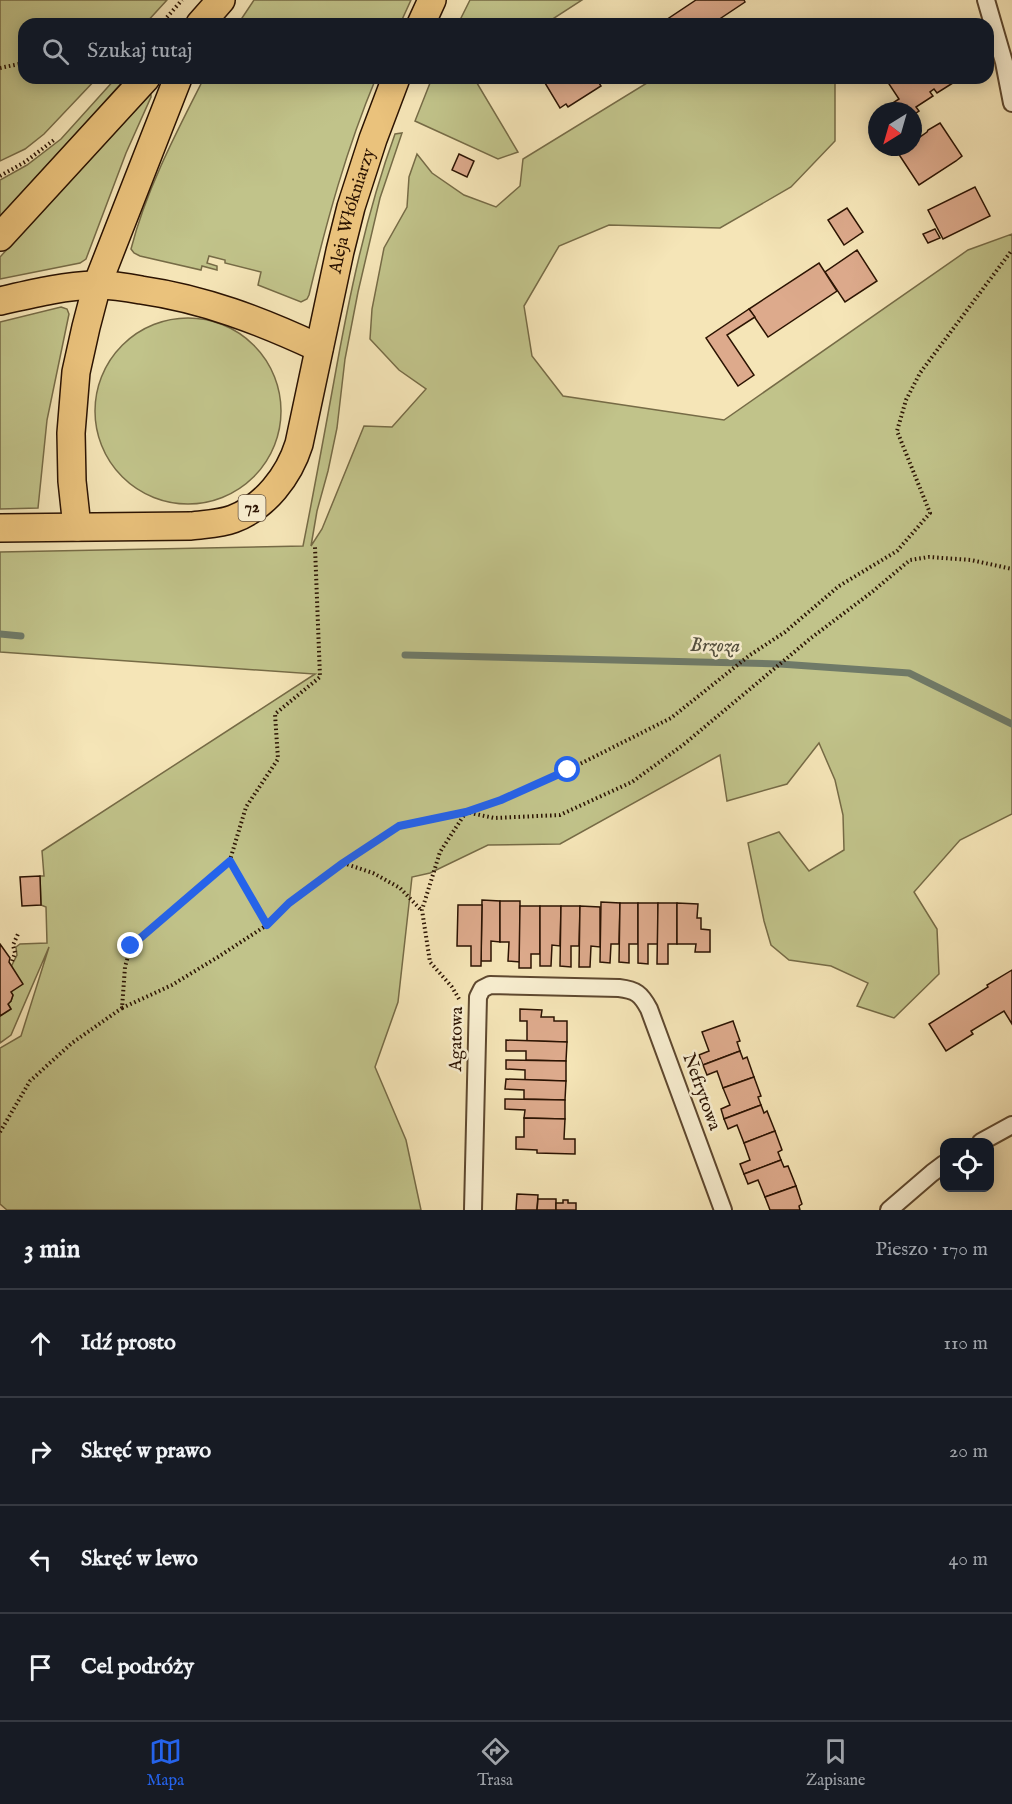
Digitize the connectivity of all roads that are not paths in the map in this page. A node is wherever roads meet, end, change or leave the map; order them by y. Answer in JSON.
{"nodes":[{"id":1,"x":221,"y":0,"type":"edge"},
{"id":2,"x":432,"y":0,"type":"edge"},
{"id":3,"x":986,"y":0,"type":"edge"},
{"id":4,"x":205,"y":18,"type":"edge"},
{"id":5,"x":424,"y":18,"type":"edge"},
{"id":6,"x":992,"y":18,"type":"edge"},
{"id":7,"x":994,"y":23,"type":"edge"},
{"id":8,"x":1008,"y":62,"type":"edge"},
{"id":9,"x":141,"y":84,"type":"edge"},
{"id":10,"x":176,"y":84,"type":"edge"},
{"id":11,"x":394,"y":84,"type":"edge"},
{"id":12,"x":1012,"y":103,"type":"edge"},
{"id":13,"x":0,"y":237,"type":"edge"},
{"id":14,"x":97,"y":285,"type":"junction"},
{"id":15,"x":0,"y":301,"type":"edge"},
{"id":16,"x":319,"y":348,"type":"junction"},
{"id":17,"x":77,"y":527,"type":"junction"},
{"id":18,"x":0,"y":528,"type":"edge"},
{"id":19,"x":636,"y":992,"type":"joint"},
{"id":20,"x":1012,"y":1125,"type":"edge"},
{"id":21,"x":990,"y":1138,"type":"edge"},
{"id":22,"x":940,"y":1167,"type":"edge"},
{"id":23,"x":473,"y":1210,"type":"edge"},
{"id":24,"x":723,"y":1210,"type":"edge"},
{"id":25,"x":890,"y":1210,"type":"edge"}],
"edges":[{"from":1,"to":4,"type":"main road"},
{"from":2,"to":5,"type":"main road"},
{"from":3,"to":6,"type":"street"},
{"from":7,"to":8,"type":"street"},
{"from":8,"to":12,"type":"street"},
{"from":9,"to":13,"type":"main road"},
{"from":10,"to":14,"type":"main road"},
{"from":11,"to":16,"type":"main road","name":"Aleja Włókniarzy","number":"72"},
{"from":14,"to":15,"type":"main road"},
{"from":14,"to":16,"type":"main road"},
{"from":14,"to":17,"type":"main road"},
{"from":16,"to":17,"type":"main road","number":"72"},
{"from":17,"to":18,"type":"main road","number":"72"},
{"from":19,"to":23,"type":"street","name":"Agatowa"},
{"from":19,"to":24,"type":"street","name":"Nefrytowa"},
{"from":20,"to":21,"type":"street"},
{"from":22,"to":25,"type":"street"}]}
